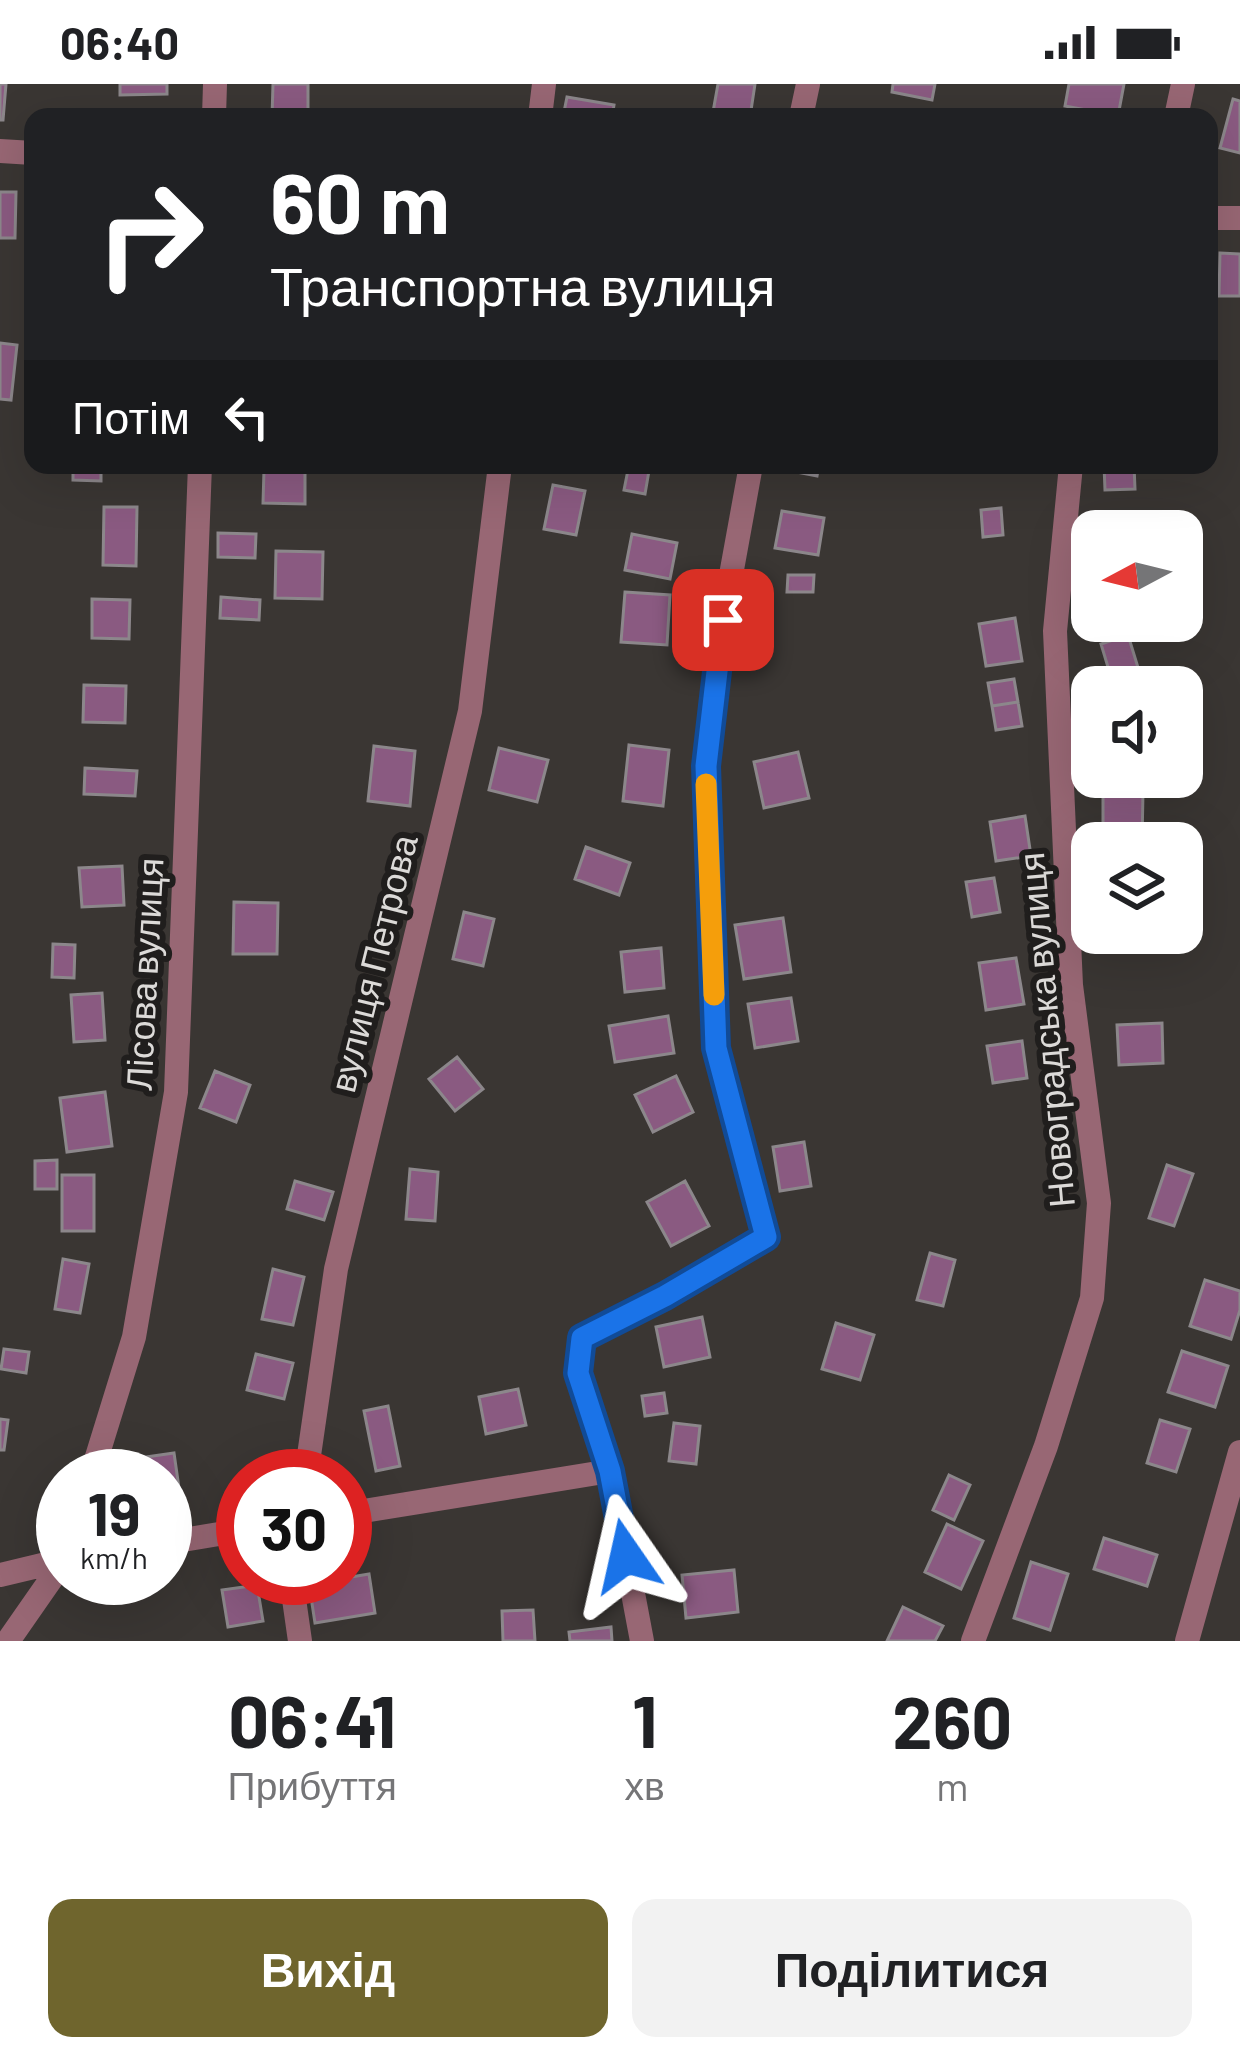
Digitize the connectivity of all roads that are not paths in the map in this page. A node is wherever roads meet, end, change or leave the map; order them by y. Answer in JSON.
{"nodes":[{"id":1,"x":200,"y":474,"type":"edge"},
{"id":2,"x":499,"y":474,"type":"edge"},
{"id":3,"x":749,"y":474,"type":"edge"},
{"id":4,"x":1070,"y":474,"type":"edge"},
{"id":5,"x":99,"y":1449,"type":"edge"},
{"id":6,"x":310,"y":1449,"type":"edge"},
{"id":7,"x":1240,"y":1452,"type":"edge"},
{"id":8,"x":610,"y":1471,"type":"junction"},
{"id":9,"x":372,"y":1510,"type":"edge"},
{"id":10,"x":36,"y":1567,"type":"edge"},
{"id":11,"x":0,"y":1575,"type":"edge"},
{"id":12,"x":36,"y":1600,"type":"edge"},
{"id":13,"x":295,"y":1605,"type":"edge"},
{"id":14,"x":8,"y":1641,"type":"edge"},
{"id":15,"x":300,"y":1641,"type":"edge"},
{"id":16,"x":642,"y":1641,"type":"edge"},
{"id":17,"x":973,"y":1641,"type":"edge"},
{"id":18,"x":1187,"y":1641,"type":"edge"}],
"edges":[{"from":1,"to":5,"type":"street","name":"Лісова вулиця"},
{"from":2,"to":6,"type":"street","name":"вулиця Петрова"},
{"from":3,"to":8,"type":"street"},
{"from":4,"to":17,"type":"street","name":"Новоградська вулиця"},
{"from":7,"to":18,"type":"street"},
{"from":8,"to":9,"type":"street"},
{"from":8,"to":16,"type":"street"},
{"from":10,"to":11,"type":"street"},
{"from":12,"to":14,"type":"street"},
{"from":13,"to":15,"type":"street"}]}
